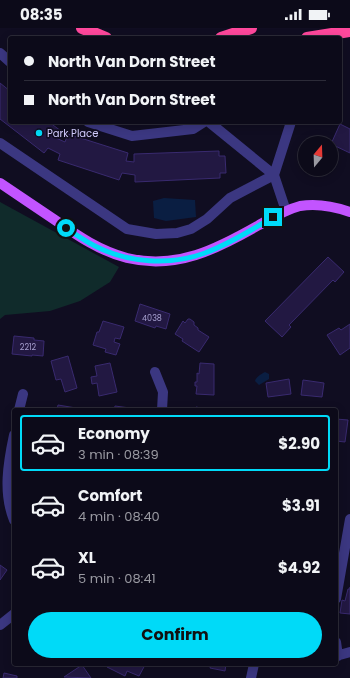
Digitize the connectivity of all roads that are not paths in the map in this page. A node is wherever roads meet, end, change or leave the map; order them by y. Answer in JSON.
{"nodes":[{"id":1,"x":82,"y":28,"type":"edge"},
{"id":2,"x":251,"y":28,"type":"edge"},
{"id":3,"x":350,"y":31,"type":"edge"},
{"id":4,"x":101,"y":36,"type":"edge"},
{"id":5,"x":227,"y":36,"type":"edge"},
{"id":6,"x":319,"y":36,"type":"edge"},
{"id":7,"x":0,"y":53,"type":"edge"},
{"id":8,"x":8,"y":60,"type":"edge"},
{"id":9,"x":94,"y":124,"type":"edge"},
{"id":10,"x":201,"y":124,"type":"edge"},
{"id":11,"x":211,"y":124,"type":"edge"},
{"id":12,"x":290,"y":124,"type":"edge"},
{"id":13,"x":0,"y":143,"type":"edge"},
{"id":14,"x":274,"y":175,"type":"junction"},
{"id":15,"x":0,"y":183,"type":"edge"},
{"id":16,"x":286,"y":211,"type":"junction"},
{"id":17,"x":350,"y":212,"type":"edge"},
{"id":18,"x":155,"y":372,"type":"dead end"},
{"id":19,"x":23,"y":394,"type":"dead end"},
{"id":20,"x":20,"y":408,"type":"edge"},
{"id":21,"x":162,"y":408,"type":"edge"},
{"id":22,"x":12,"y":444,"type":"edge"},
{"id":23,"x":12,"y":514,"type":"edge"},
{"id":24,"x":350,"y":519,"type":"edge"},
{"id":25,"x":338,"y":588,"type":"edge"},
{"id":26,"x":12,"y":616,"type":"edge"},
{"id":27,"x":0,"y":625,"type":"edge"},
{"id":28,"x":350,"y":652,"type":"edge"},
{"id":29,"x":338,"y":656,"type":"edge"},
{"id":30,"x":254,"y":666,"type":"edge"},
{"id":31,"x":251,"y":678,"type":"edge"}],
"edges":[{"from":1,"to":4,"type":"highway"},
{"from":2,"to":5,"type":"highway"},
{"from":3,"to":6,"type":"highway"},
{"from":7,"to":8,"type":"street"},
{"from":9,"to":10,"type":"street"},
{"from":11,"to":14,"type":"street"},
{"from":12,"to":14,"type":"street"},
{"from":13,"to":14,"type":"street"},
{"from":14,"to":16,"type":"street"},
{"from":15,"to":16,"type":"main road"},
{"from":16,"to":17,"type":"main road"},
{"from":18,"to":21,"type":"street"},
{"from":19,"to":20,"type":"street"},
{"from":22,"to":23,"type":"street"},
{"from":24,"to":25,"type":"street"},
{"from":26,"to":27,"type":"street"},
{"from":28,"to":29,"type":"street"},
{"from":30,"to":31,"type":"street"}]}
